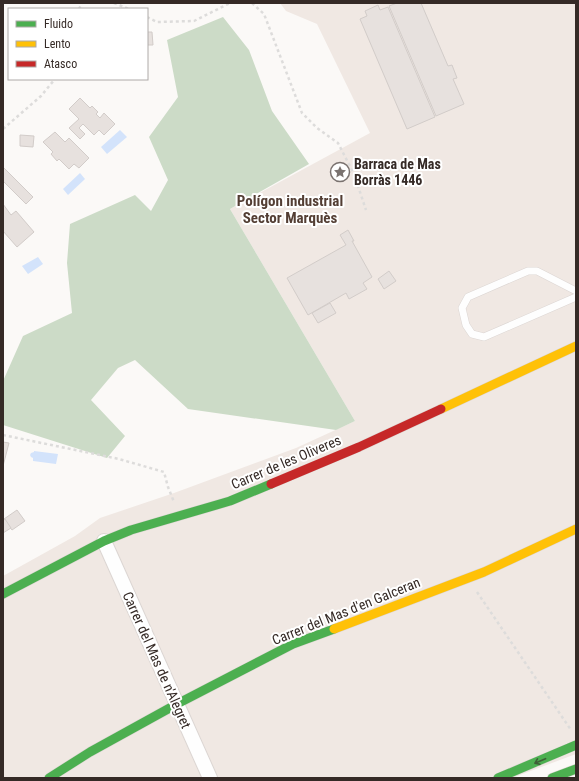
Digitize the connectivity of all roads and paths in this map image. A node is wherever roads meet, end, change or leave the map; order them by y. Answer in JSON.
{"nodes":[{"id":1,"x":114,"y":3,"type":"edge"},
{"id":2,"x":230,"y":3,"type":"edge"},
{"id":3,"x":252,"y":3,"type":"edge"},
{"id":4,"x":126,"y":8,"type":"edge"},
{"id":5,"x":148,"y":18,"type":"edge"},
{"id":6,"x":54,"y":80,"type":"edge"},
{"id":7,"x":3,"y":130,"type":"edge"},
{"id":8,"x":366,"y":210,"type":"dead end"},
{"id":9,"x":576,"y":291,"type":"edge"},
{"id":10,"x":576,"y":297,"type":"edge"},
{"id":11,"x":576,"y":346,"type":"edge"},
{"id":12,"x":3,"y":435,"type":"edge"},
{"id":13,"x":180,"y":516,"type":"junction"},
{"id":14,"x":576,"y":529,"type":"edge"},
{"id":15,"x":104,"y":541,"type":"junction"},
{"id":16,"x":467,"y":578,"type":"junction"},
{"id":17,"x":3,"y":594,"type":"edge"},
{"id":18,"x":177,"y":704,"type":"junction"},
{"id":19,"x":572,"y":731,"type":"dead end"},
{"id":20,"x":576,"y":745,"type":"edge"},
{"id":21,"x":576,"y":769,"type":"edge"},
{"id":22,"x":49,"y":778,"type":"edge"},
{"id":23,"x":210,"y":778,"type":"edge"},
{"id":24,"x":498,"y":778,"type":"edge"},
{"id":25,"x":552,"y":778,"type":"edge"}],
"edges":[{"from":1,"to":4,"type":"path"},
{"from":2,"to":5,"type":"path"},
{"from":3,"to":8,"type":"path"},
{"from":6,"to":7,"type":"path"},
{"from":9,"to":10,"type":"lane"},
{"from":11,"to":13,"type":"main road","name":"Carrer de les Oliveres"},
{"from":12,"to":13,"type":"path"},
{"from":13,"to":15,"type":"main road","name":"Carrer de les Oliveres"},
{"from":14,"to":16,"type":"main road","name":"Carrer del Mas d'en Galceran"},
{"from":15,"to":17,"type":"main road","name":"Carrer de les Oliveres"},
{"from":15,"to":18,"type":"street","name":"Carrer del Mas de n'Alegret"},
{"from":16,"to":18,"type":"main road","name":"Carrer del Mas d'en Galceran"},
{"from":16,"to":19,"type":"path"},
{"from":18,"to":22,"type":"main road","name":"Carrer del Mas d'en Galceran"},
{"from":18,"to":23,"type":"street","name":"Carrer del Mas de n'Alegret"},
{"from":20,"to":24,"type":"main road","one_way":true},
{"from":21,"to":25,"type":"main road"}]}
